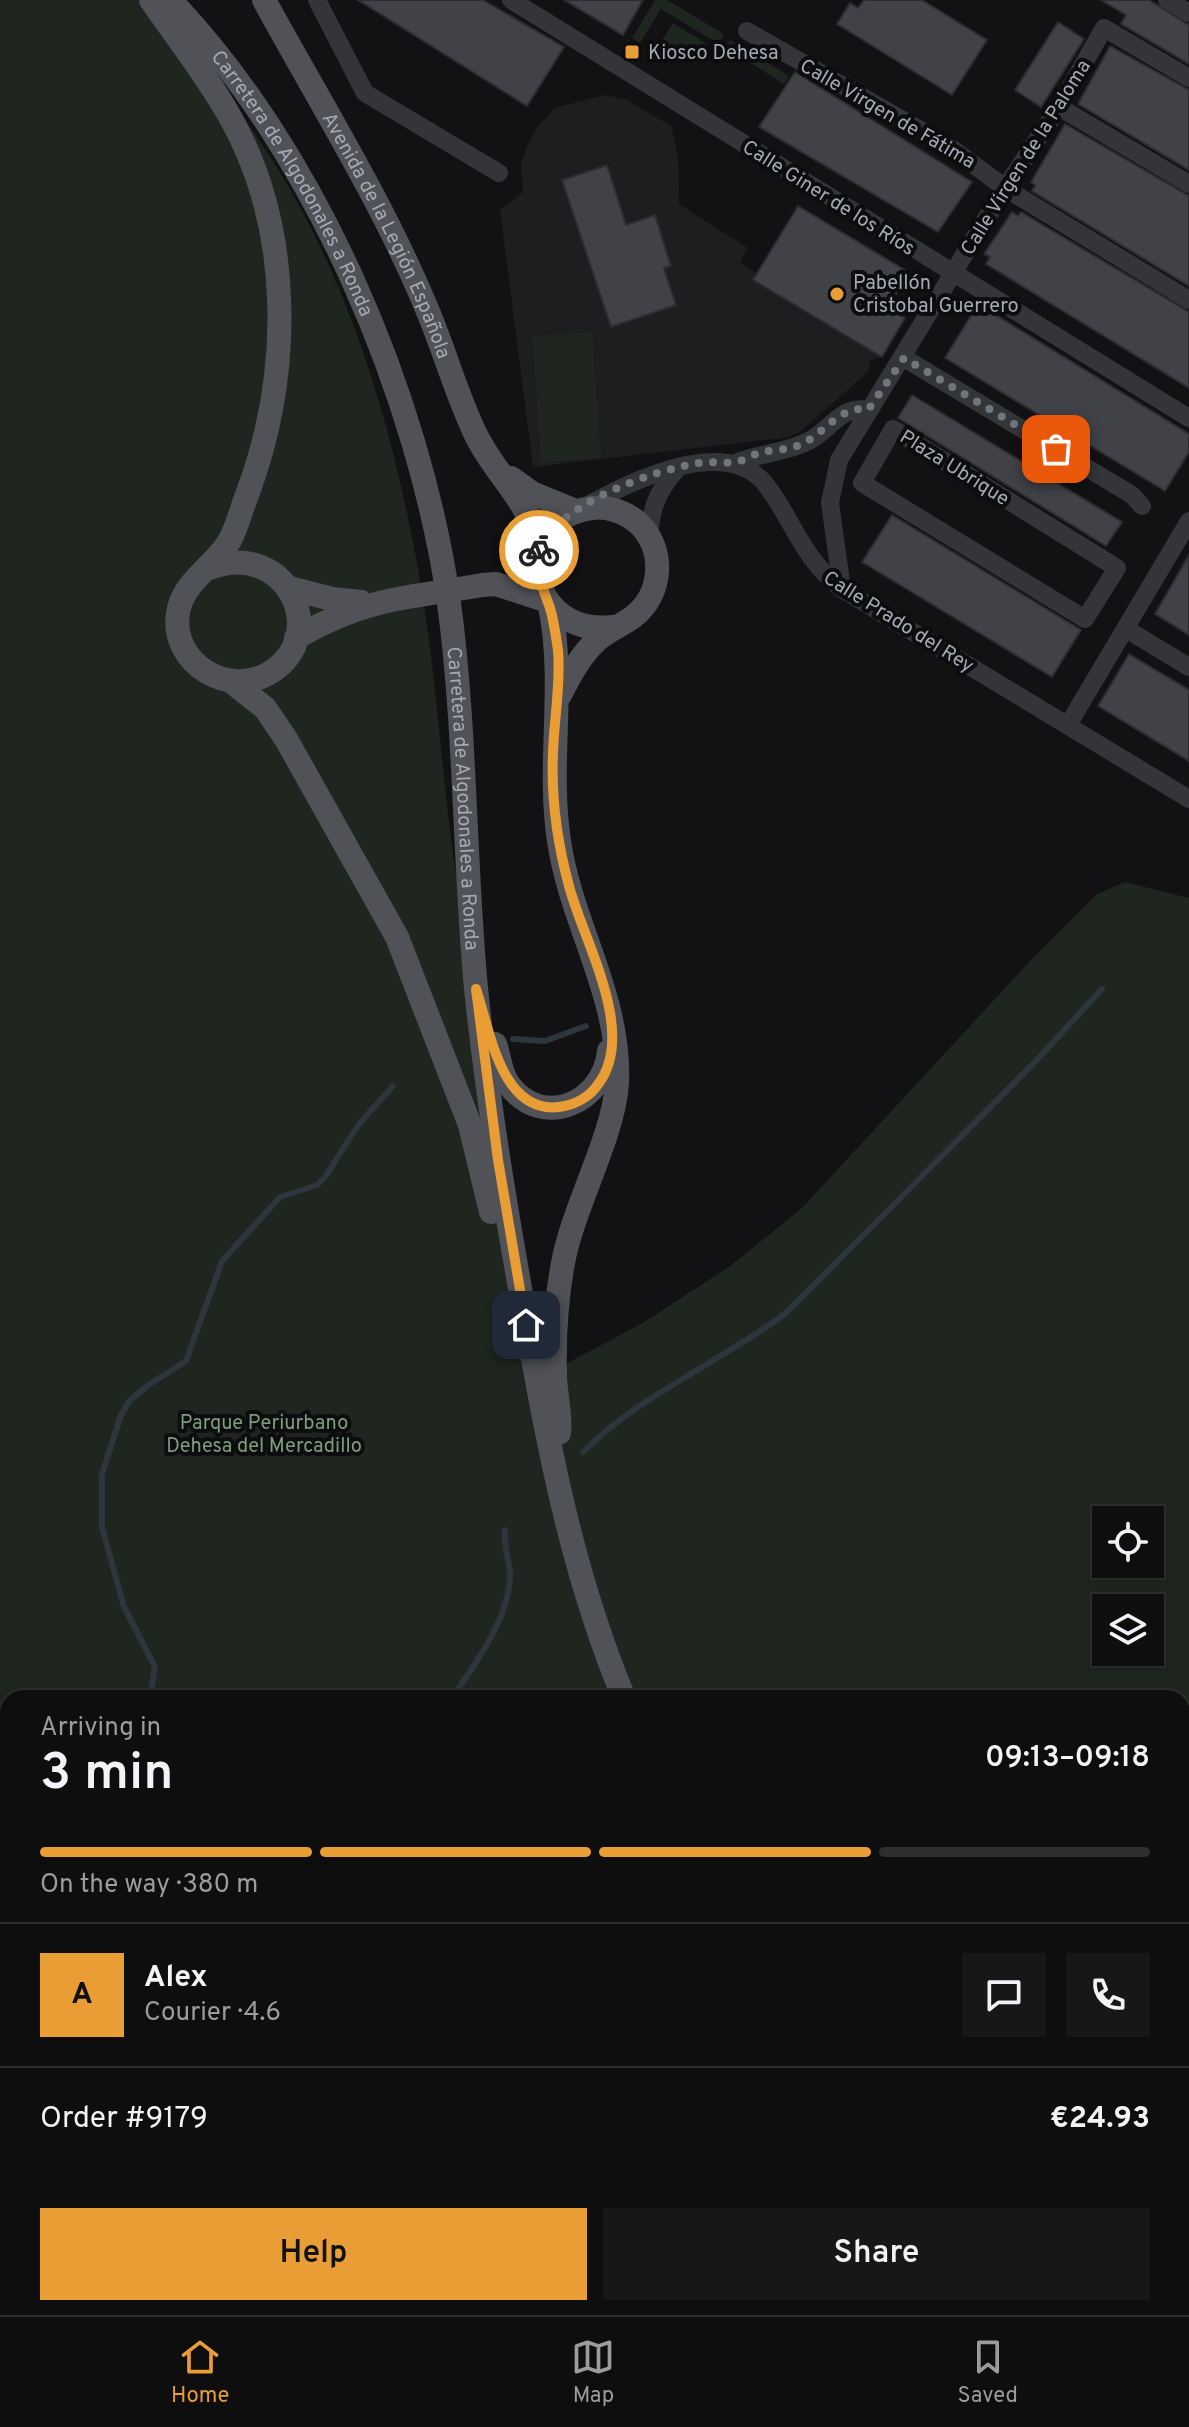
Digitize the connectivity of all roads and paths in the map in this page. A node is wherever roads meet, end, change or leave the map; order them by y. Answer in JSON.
{"nodes":[{"id":1,"x":151,"y":0,"type":"edge"},
{"id":2,"x":170,"y":0,"type":"edge"},
{"id":3,"x":264,"y":0,"type":"edge"},
{"id":4,"x":317,"y":0,"type":"edge"},
{"id":5,"x":511,"y":0,"type":"edge"},
{"id":6,"x":1167,"y":0,"type":"edge"},
{"id":7,"x":1189,"y":13,"type":"edge"},
{"id":8,"x":747,"y":31,"type":"dead end"},
{"id":9,"x":1189,"y":78,"type":"edge"},
{"id":10,"x":1059,"y":107,"type":"junction"},
{"id":11,"x":499,"y":173,"type":"dead end"},
{"id":12,"x":1189,"y":184,"type":"edge"},
{"id":13,"x":1005,"y":188,"type":"junction"},
{"id":14,"x":952,"y":275,"type":"junction"},
{"id":15,"x":1189,"y":300,"type":"edge"},
{"id":16,"x":904,"y":358,"type":"junction"},
{"id":17,"x":868,"y":410,"type":"junction"},
{"id":18,"x":1189,"y":418,"type":"edge"},
{"id":19,"x":735,"y":463,"type":"junction"},
{"id":20,"x":676,"y":470,"type":"junction"},
{"id":21,"x":503,"y":473,"type":"junction"},
{"id":22,"x":1142,"y":506,"type":"dead end"},
{"id":23,"x":578,"y":510,"type":"junction"},
{"id":24,"x":1187,"y":532,"type":"edge"},
{"id":25,"x":649,"y":537,"type":"junction"},
{"id":26,"x":539,"y":552,"type":"junction"},
{"id":27,"x":207,"y":569,"type":"junction"},
{"id":28,"x":489,"y":584,"type":"junction"},
{"id":29,"x":289,"y":588,"type":"junction"},
{"id":30,"x":842,"y":589,"type":"junction"},
{"id":31,"x":367,"y":603,"type":"junction"},
{"id":32,"x":548,"y":603,"type":"junction"},
{"id":33,"x":1085,"y":619,"type":"joint"},
{"id":34,"x":613,"y":627,"type":"junction"},
{"id":35,"x":1126,"y":629,"type":"junction"},
{"id":36,"x":296,"y":638,"type":"junction"},
{"id":37,"x":1189,"y":667,"type":"edge"},
{"id":38,"x":232,"y":682,"type":"junction"},
{"id":39,"x":559,"y":697,"type":"junction"},
{"id":40,"x":1068,"y":725,"type":"junction"},
{"id":41,"x":1189,"y":799,"type":"edge"},
{"id":42,"x":476,"y":989,"type":"junction"},
{"id":43,"x":613,"y":1038,"type":"junction"},
{"id":44,"x":521,"y":1295,"type":"junction"},
{"id":45,"x":554,"y":1475,"type":"junction"},
{"id":46,"x":621,"y":1690,"type":"edge"}],
"edges":[{"from":1,"to":27,"type":"main road"},
{"from":2,"to":42,"type":"main road","name":"Carretera de Algodonales a Ronda"},
{"from":3,"to":21,"type":"main road","name":"Avenida de la Legión Española"},
{"from":4,"to":11,"type":"street"},
{"from":5,"to":14,"type":"street","name":"Calle Giner de los Ríos"},
{"from":6,"to":7,"type":"street"},
{"from":8,"to":13,"type":"street","name":"Calle Virgen de Fátima"},
{"from":9,"to":10,"type":"street","name":"Calle Virgen de la Paloma"},
{"from":10,"to":12,"type":"street"},
{"from":10,"to":13,"type":"street","name":"Calle Virgen de la Paloma"},
{"from":13,"to":14,"type":"street","name":"Calle Virgen de la Paloma"},
{"from":13,"to":15,"type":"street","name":"Calle Virgen de Fátima"},
{"from":14,"to":16,"type":"street","name":"Calle Virgen de la Paloma"},
{"from":14,"to":18,"type":"street","name":"Calle Giner de los Ríos"},
{"from":16,"to":17,"type":"street","name":"Calle Virgen de la Paloma"},
{"from":16,"to":22,"type":"street"},
{"from":17,"to":19,"type":"street"},
{"from":17,"to":30,"type":"street","name":"Calle Virgen de la Paloma"},
{"from":19,"to":20,"type":"street"},
{"from":19,"to":30,"type":"street","name":"Calle Prado del Rey"},
{"from":20,"to":23,"type":"street"},
{"from":20,"to":25,"type":"street"},
{"from":21,"to":23,"type":"main road","name":"Avenida de la Legión Española"},
{"from":21,"to":26,"type":"main road","name":"Avenida de la Legión Española"},
{"from":23,"to":25,"type":"main road"},
{"from":23,"to":26,"type":"main road"},
{"from":24,"to":35,"type":"street"},
{"from":25,"to":34,"type":"main road"},
{"from":26,"to":28,"type":"main road"},
{"from":26,"to":32,"type":"main road"},
{"from":27,"to":29,"type":"main road"},
{"from":27,"to":38,"type":"main road"},
{"from":28,"to":31,"type":"main road","bridge":true},
{"from":28,"to":32,"type":"main road"},
{"from":29,"to":31,"type":"main road"},
{"from":29,"to":36,"type":"main road"},
{"from":30,"to":40,"type":"street","name":"Calle Prado del Rey"},
{"from":31,"to":36,"type":"main road"},
{"from":32,"to":34,"type":"main road"},
{"from":32,"to":39,"type":"main road"},
{"from":33,"to":33,"type":"street","name":"Plaza Ubrique"},
{"from":34,"to":39,"type":"main road"},
{"from":35,"to":37,"type":"street"},
{"from":35,"to":40,"type":"street"},
{"from":36,"to":38,"type":"main road"},
{"from":38,"to":44,"type":"main road"},
{"from":39,"to":43,"type":"main road"},
{"from":40,"to":41,"type":"street","name":"Calle Prado del Rey"},
{"from":42,"to":43,"type":"main road"},
{"from":42,"to":44,"type":"main road","name":"Carretera de Algodonales a Ronda"},
{"from":43,"to":45,"type":"main road"},
{"from":44,"to":45,"type":"main road","name":"Carretera de Algodonales a Ronda"},
{"from":45,"to":46,"type":"main road","name":"Carretera de Algodonales a Ronda"}]}
